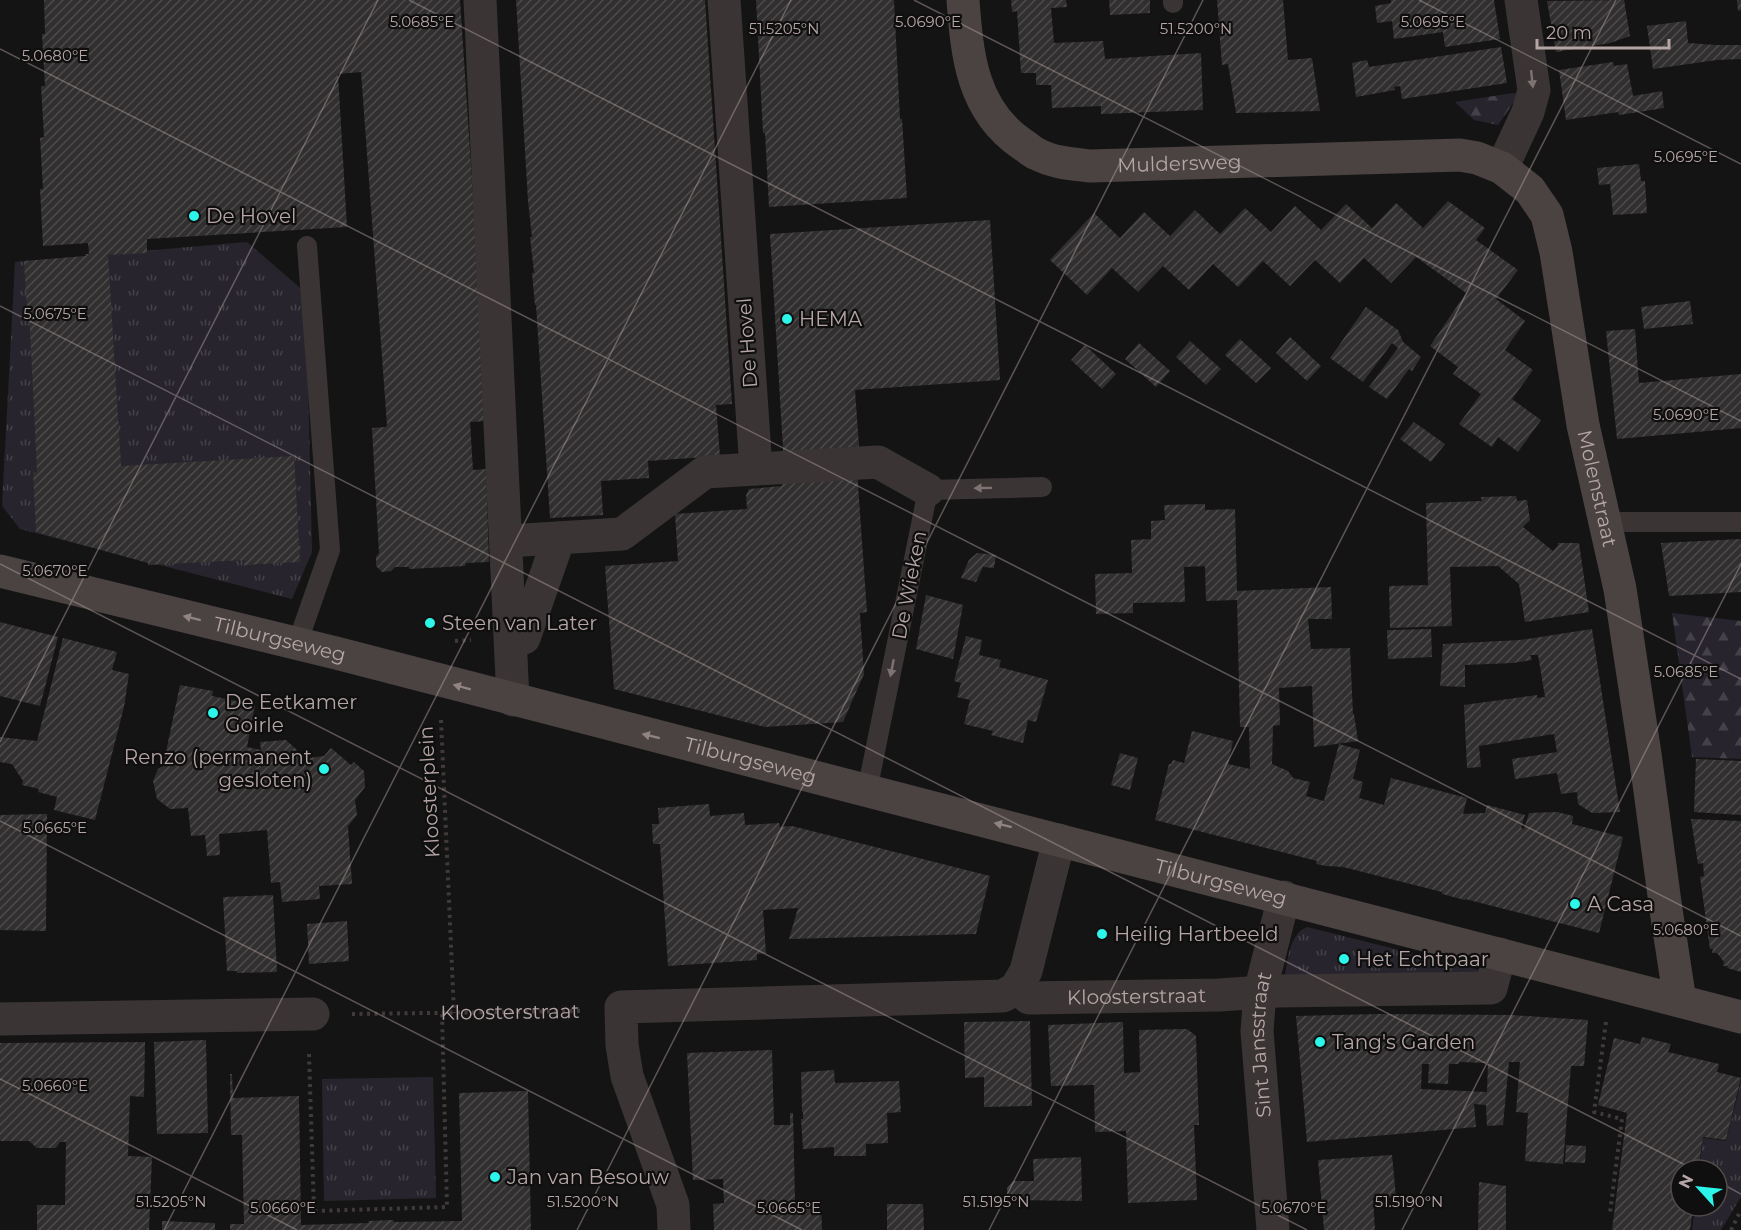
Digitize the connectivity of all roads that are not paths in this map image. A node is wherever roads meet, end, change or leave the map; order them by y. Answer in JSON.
{"nodes":[{"id":1,"x":480,"y":0,"type":"edge"},
{"id":2,"x":724,"y":0,"type":"edge"},
{"id":3,"x":963,"y":0,"type":"edge"},
{"id":4,"x":1521,"y":0,"type":"edge"},
{"id":5,"x":1502,"y":168,"type":"junction"},
{"id":6,"x":307,"y":246,"type":"dead end"},
{"id":7,"x":756,"y":469,"type":"junction"},
{"id":8,"x":1042,"y":487,"type":"dead end"},
{"id":9,"x":928,"y":490,"type":"junction"},
{"id":10,"x":1606,"y":522,"type":"junction"},
{"id":11,"x":1741,"y":522,"type":"edge"},
{"id":12,"x":559,"y":538,"type":"junction"},
{"id":13,"x":507,"y":541,"type":"junction"},
{"id":14,"x":0,"y":571,"type":"edge"},
{"id":15,"x":511,"y":638,"type":"junction"},
{"id":16,"x":297,"y":644,"type":"junction"},
{"id":17,"x":513,"y":700,"type":"junction"},
{"id":18,"x":867,"y":791,"type":"junction"},
{"id":19,"x":1059,"y":840,"type":"junction"},
{"id":20,"x":1284,"y":897,"type":"junction"},
{"id":21,"x":1500,"y":954,"type":"junction"},
{"id":22,"x":1016,"y":988,"type":"junction"},
{"id":23,"x":1260,"y":992,"type":"junction"},
{"id":24,"x":1680,"y":1001,"type":"junction"},
{"id":25,"x":311,"y":1015,"type":"road end"},
{"id":26,"x":1741,"y":1017,"type":"edge"},
{"id":27,"x":0,"y":1019,"type":"edge"},
{"id":28,"x":674,"y":1230,"type":"edge"},
{"id":29,"x":1273,"y":1230,"type":"edge"}],
"edges":[{"from":1,"to":13,"type":"street"},
{"from":2,"to":7,"type":"street","name":"De Hovel"},
{"from":3,"to":5,"type":"street","name":"Muldersweg"},
{"from":4,"to":5,"type":"street","one_way":true},
{"from":5,"to":10,"type":"street","name":"Molenstraat"},
{"from":6,"to":16,"type":"lane"},
{"from":7,"to":9,"type":"street"},
{"from":7,"to":12,"type":"street"},
{"from":8,"to":9,"type":"lane","one_way":true},
{"from":9,"to":18,"type":"lane","name":"De Wieken","one_way":true},
{"from":10,"to":11,"type":"lane"},
{"from":10,"to":24,"type":"street","name":"Molenstraat"},
{"from":12,"to":13,"type":"street"},
{"from":12,"to":15,"type":"street"},
{"from":13,"to":15,"type":"street"},
{"from":16,"to":14,"type":"street","name":"Tilburgseweg","one_way":true},
{"from":15,"to":17,"type":"street"},
{"from":17,"to":16,"type":"street","name":"Tilburgseweg","one_way":true},
{"from":18,"to":17,"type":"street","name":"Tilburgseweg","one_way":true},
{"from":19,"to":18,"type":"street","name":"Tilburgseweg","one_way":true},
{"from":19,"to":20,"type":"street","name":"Tilburgseweg"},
{"from":19,"to":22,"type":"street"},
{"from":20,"to":21,"type":"street","name":"Tilburgseweg"},
{"from":20,"to":23,"type":"street","name":"Sint Jansstraat"},
{"from":21,"to":23,"type":"street"},
{"from":21,"to":24,"type":"street","name":"Tilburgseweg"},
{"from":22,"to":23,"type":"street","name":"Kloosterstraat"},
{"from":22,"to":28,"type":"street"},
{"from":23,"to":29,"type":"street","name":"Sint Jansstraat"},
{"from":24,"to":26,"type":"street","name":"Tilburgseweg"},
{"from":25,"to":27,"type":"street"}]}
